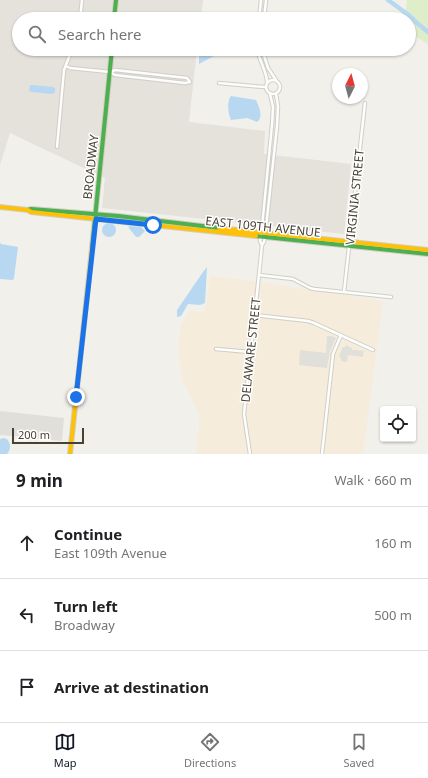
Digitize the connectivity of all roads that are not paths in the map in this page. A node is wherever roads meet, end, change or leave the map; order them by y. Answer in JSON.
{"nodes":[{"id":1,"x":82,"y":0,"type":"edge"},
{"id":2,"x":116,"y":0,"type":"edge"},
{"id":3,"x":261,"y":0,"type":"edge"},
{"id":4,"x":266,"y":0,"type":"edge"},
{"id":5,"x":81,"y":12,"type":"edge"},
{"id":6,"x":115,"y":12,"type":"edge"},
{"id":7,"x":260,"y":12,"type":"edge"},
{"id":8,"x":265,"y":12,"type":"edge"},
{"id":9,"x":70,"y":56,"type":"edge"},
{"id":10,"x":111,"y":56,"type":"edge"},
{"id":11,"x":258,"y":56,"type":"edge"},
{"id":12,"x":264,"y":56,"type":"edge"},
{"id":13,"x":66,"y":66,"type":"junction"},
{"id":14,"x":110,"y":72,"type":"junction"},
{"id":15,"x":276,"y":81,"type":"junction"},
{"id":16,"x":267,"y":82,"type":"junction"},
{"id":17,"x":219,"y":83,"type":"dead end"},
{"id":18,"x":266,"y":86,"type":"junction"},
{"id":19,"x":270,"y":94,"type":"junction"},
{"id":20,"x":276,"y":94,"type":"junction"},
{"id":21,"x":365,"y":104,"type":"edge"},
{"id":22,"x":57,"y":147,"type":"dead end"},
{"id":23,"x":0,"y":207,"type":"edge"},
{"id":24,"x":96,"y":216,"type":"junction"},
{"id":25,"x":263,"y":235,"type":"junction"},
{"id":26,"x":349,"y":244,"type":"junction"},
{"id":27,"x":428,"y":250,"type":"edge"},
{"id":28,"x":428,"y":254,"type":"edge"},
{"id":29,"x":259,"y":275,"type":"junction"},
{"id":30,"x":344,"y":292,"type":"junction"},
{"id":31,"x":391,"y":297,"type":"dead end"},
{"id":32,"x":254,"y":315,"type":"junction"},
{"id":33,"x":341,"y":335,"type":"junction"},
{"id":34,"x":216,"y":348,"type":"dead end"},
{"id":35,"x":373,"y":350,"type":"dead end"},
{"id":36,"x":250,"y":352,"type":"junction"},
{"id":37,"x":70,"y":454,"type":"edge"},
{"id":38,"x":250,"y":454,"type":"edge"},
{"id":39,"x":322,"y":454,"type":"edge"}],
"edges":[{"from":1,"to":5,"type":"street"},
{"from":2,"to":6,"type":"main road"},
{"from":3,"to":7,"type":"street"},
{"from":4,"to":8,"type":"street"},
{"from":9,"to":13,"type":"street"},
{"from":10,"to":14,"type":"main road","name":"BROADWAY"},
{"from":11,"to":16,"type":"street"},
{"from":12,"to":15,"type":"street"},
{"from":13,"to":14,"type":"street"},
{"from":13,"to":22,"type":"street"},
{"from":14,"to":14,"type":"street"},
{"from":14,"to":24,"type":"main road","name":"BROADWAY"},
{"from":15,"to":16,"type":"street"},
{"from":15,"to":20,"type":"street"},
{"from":16,"to":18,"type":"street"},
{"from":17,"to":18,"type":"street"},
{"from":18,"to":19,"type":"street"},
{"from":19,"to":20,"type":"street"},
{"from":19,"to":25,"type":"street"},
{"from":20,"to":25,"type":"street"},
{"from":21,"to":26,"type":"street","name":"VIRGINIA STREET"},
{"from":23,"to":24,"type":"main road","name":"EAST 109TH AVENUE"},
{"from":24,"to":25,"type":"main road","name":"EAST 109TH AVENUE"},
{"from":24,"to":37,"type":"main road","name":"BROADWAY"},
{"from":25,"to":26,"type":"main road","name":"EAST 109TH AVENUE"},
{"from":25,"to":29,"type":"street","name":"DELAWARE STREET"},
{"from":26,"to":27,"type":"main road","name":"EAST 109TH AVENUE"},
{"from":26,"to":28,"type":"main road","name":"EAST 109TH AVENUE"},
{"from":26,"to":30,"type":"street","name":"VIRGINIA STREET"},
{"from":29,"to":30,"type":"street"},
{"from":29,"to":32,"type":"street","name":"DELAWARE STREET"},
{"from":30,"to":31,"type":"street"},
{"from":32,"to":33,"type":"street"},
{"from":32,"to":36,"type":"street","name":"DELAWARE STREET"},
{"from":33,"to":35,"type":"street"},
{"from":33,"to":39,"type":"street"},
{"from":34,"to":36,"type":"street"},
{"from":36,"to":38,"type":"street","name":"DELAWARE STREET"}]}
